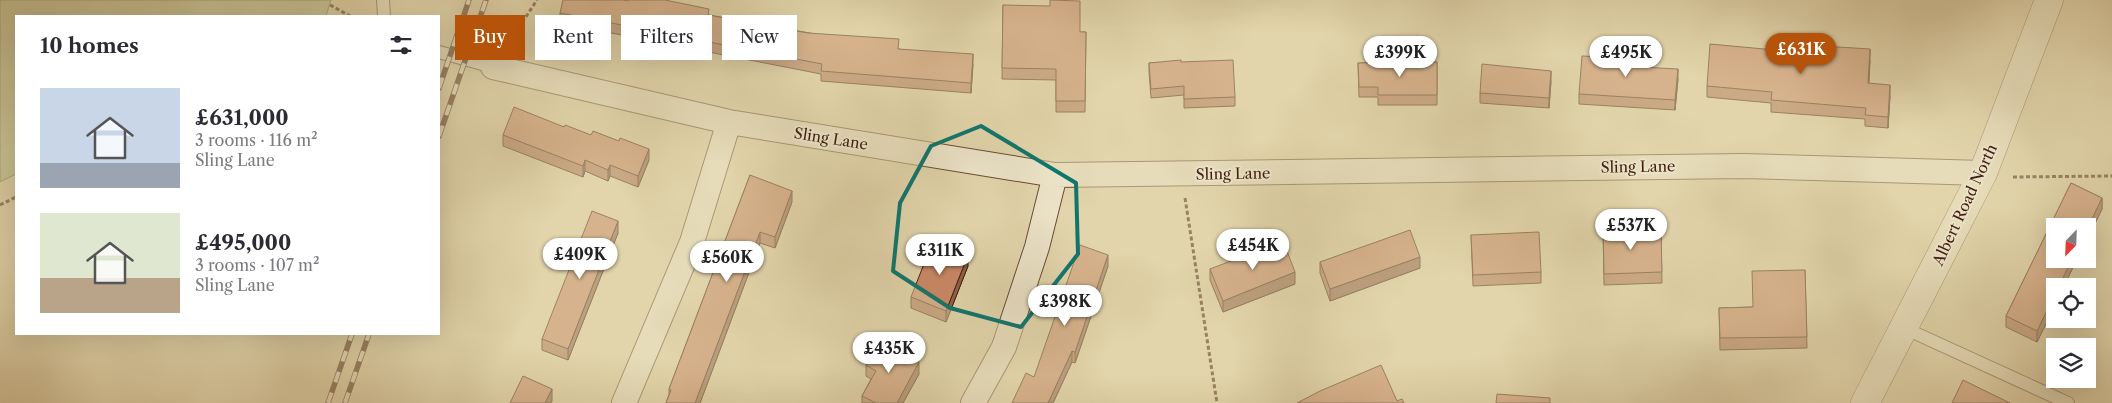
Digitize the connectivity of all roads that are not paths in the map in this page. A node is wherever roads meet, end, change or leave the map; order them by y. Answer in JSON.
{"nodes":[{"id":1,"x":383,"y":0,"type":"edge"},
{"id":2,"x":2049,"y":0,"type":"edge"},
{"id":3,"x":384,"y":15,"type":"edge"},
{"id":4,"x":440,"y":52,"type":"edge"},
{"id":5,"x":493,"y":68,"type":"joint"},
{"id":6,"x":729,"y":122,"type":"junction"},
{"id":7,"x":1055,"y":174,"type":"junction"},
{"id":8,"x":1981,"y":177,"type":"junction"},
{"id":9,"x":1904,"y":328,"type":"junction"},
{"id":10,"x":624,"y":403,"type":"edge"},
{"id":11,"x":973,"y":403,"type":"edge"},
{"id":12,"x":1865,"y":403,"type":"edge"},
{"id":13,"x":2068,"y":403,"type":"edge"}],
"edges":[{"from":1,"to":3,"type":"lane"},
{"from":2,"to":8,"type":"street","name":"Albert Road North"},
{"from":4,"to":5,"type":"lane"},
{"from":5,"to":6,"type":"street","name":"Sling Lane"},
{"from":6,"to":7,"type":"street","name":"Sling Lane"},
{"from":6,"to":10,"type":"street"},
{"from":7,"to":8,"type":"street","name":"Sling Lane"},
{"from":7,"to":11,"type":"street"},
{"from":8,"to":9,"type":"street","name":"Albert Road North"},
{"from":9,"to":12,"type":"street","name":"Albert Road North"},
{"from":9,"to":13,"type":"lane"}]}
